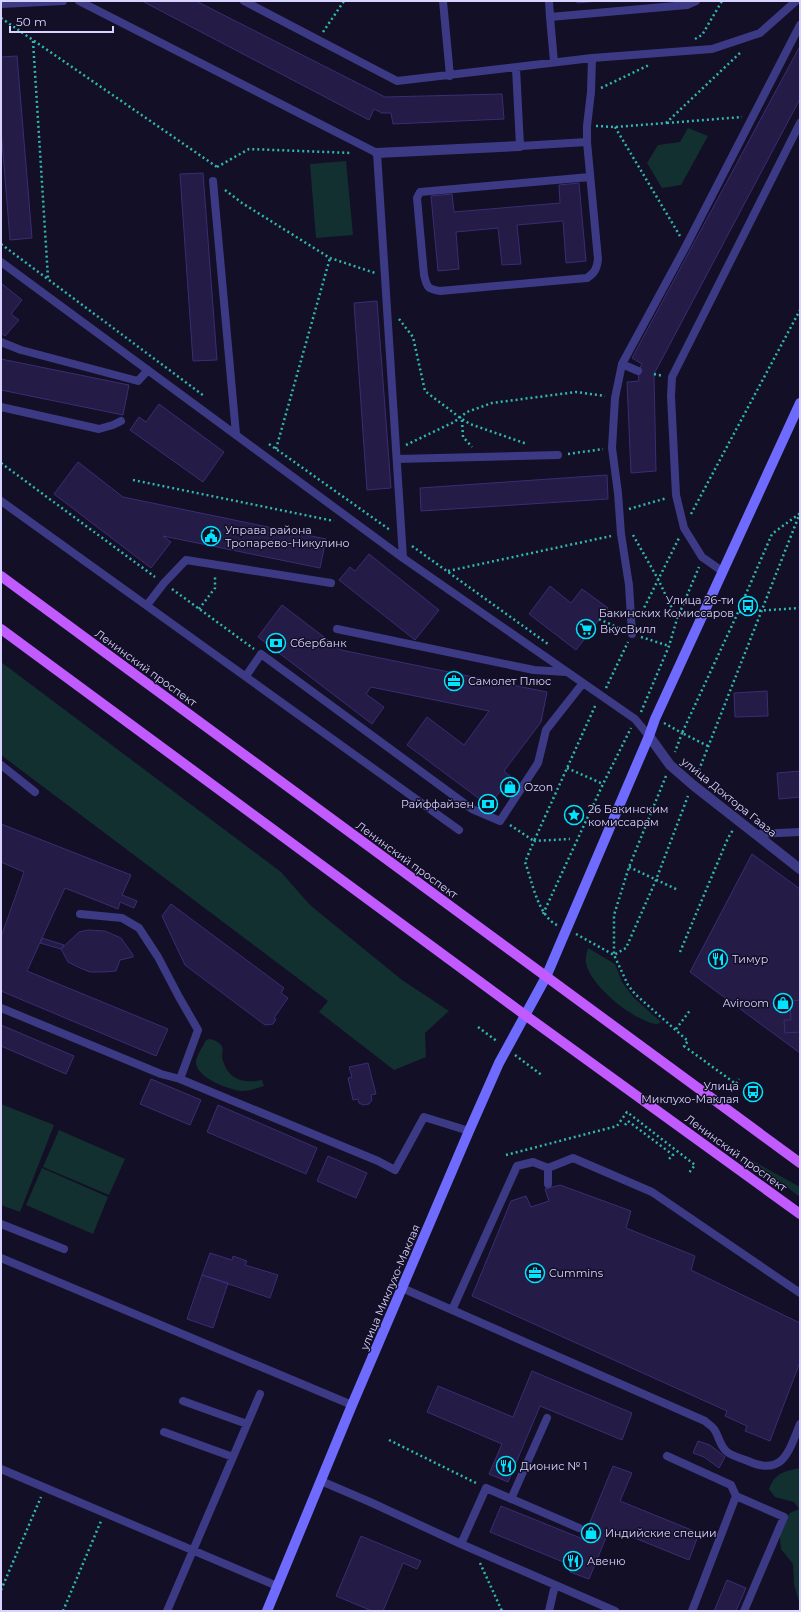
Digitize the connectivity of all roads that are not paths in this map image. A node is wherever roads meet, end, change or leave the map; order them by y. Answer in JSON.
{"nodes":[{"id":1,"x":63,"y":1,"type":"edge"},
{"id":2,"x":79,"y":1,"type":"edge"},
{"id":3,"x":244,"y":1,"type":"edge"},
{"id":4,"x":443,"y":1,"type":"edge"},
{"id":5,"x":549,"y":1,"type":"edge"},
{"id":6,"x":696,"y":1,"type":"edge"},
{"id":7,"x":796,"y":1,"type":"edge"},
{"id":8,"x":1,"y":4,"type":"edge"},
{"id":9,"x":550,"y":17,"type":"junction"},
{"id":10,"x":800,"y":25,"type":"edge"},
{"id":11,"x":592,"y":58,"type":"junction"},
{"id":12,"x":554,"y":62,"type":"junction"},
{"id":13,"x":516,"y":68,"type":"junction"},
{"id":14,"x":450,"y":76,"type":"junction"},
{"id":15,"x":800,"y":123,"type":"edge"},
{"id":16,"x":587,"y":142,"type":"junction"},
{"id":17,"x":520,"y":146,"type":"junction"},
{"id":18,"x":377,"y":154,"type":"junction"},
{"id":19,"x":590,"y":177,"type":"junction"},
{"id":20,"x":213,"y":181,"type":"dead end"},
{"id":21,"x":1,"y":262,"type":"edge"},
{"id":22,"x":1,"y":342,"type":"edge"},
{"id":23,"x":622,"y":364,"type":"junction"},
{"id":24,"x":148,"y":370,"type":"junction"},
{"id":25,"x":638,"y":371,"type":"dead end"},
{"id":26,"x":800,"y":403,"type":"edge"},
{"id":27,"x":1,"y":407,"type":"edge"},
{"id":28,"x":121,"y":421,"type":"dead end"},
{"id":29,"x":236,"y":434,"type":"junction"},
{"id":30,"x":558,"y":455,"type":"road end"},
{"id":31,"x":396,"y":459,"type":"junction"},
{"id":32,"x":1,"y":501,"type":"edge"},
{"id":33,"x":403,"y":558,"type":"junction"},
{"id":34,"x":722,"y":571,"type":"junction"},
{"id":35,"x":1,"y":576,"type":"edge"},
{"id":36,"x":330,"y":583,"type":"dead end"},
{"id":37,"x":147,"y":605,"type":"junction"},
{"id":38,"x":1,"y":629,"type":"edge"},
{"id":39,"x":337,"y":629,"type":"dead end"},
{"id":40,"x":632,"y":634,"type":"road end"},
{"id":41,"x":568,"y":673,"type":"junction"},
{"id":42,"x":246,"y":676,"type":"junction"},
{"id":43,"x":583,"y":683,"type":"junction"},
{"id":44,"x":649,"y":736,"type":"junction"},
{"id":45,"x":1,"y":765,"type":"edge"},
{"id":46,"x":35,"y":792,"type":"dead end"},
{"id":47,"x":459,"y":830,"type":"dead end"},
{"id":48,"x":800,"y":832,"type":"edge"},
{"id":49,"x":755,"y":834,"type":"junction"},
{"id":50,"x":800,"y":869,"type":"edge"},
{"id":51,"x":80,"y":914,"type":"dead end"},
{"id":52,"x":546,"y":977,"type":"junction"},
{"id":53,"x":1,"y":1008,"type":"edge"},
{"id":54,"x":525,"y":1015,"type":"junction"},
{"id":55,"x":180,"y":1079,"type":"junction"},
{"id":56,"x":469,"y":1131,"type":"junction"},
{"id":57,"x":800,"y":1163,"type":"edge"},
{"id":58,"x":548,"y":1168,"type":"junction"},
{"id":59,"x":548,"y":1184,"type":"dead end"},
{"id":60,"x":800,"y":1214,"type":"edge"},
{"id":61,"x":1,"y":1224,"type":"edge"},
{"id":62,"x":64,"y":1248,"type":"dead end"},
{"id":63,"x":1,"y":1258,"type":"edge"},
{"id":64,"x":402,"y":1288,"type":"junction"},
{"id":65,"x":800,"y":1293,"type":"edge"},
{"id":66,"x":452,"y":1310,"type":"junction"},
{"id":67,"x":260,"y":1394,"type":"dead end"},
{"id":68,"x":183,"y":1402,"type":"dead end"},
{"id":69,"x":352,"y":1405,"type":"junction"},
{"id":70,"x":547,"y":1418,"type":"dead end"},
{"id":71,"x":247,"y":1424,"type":"junction"},
{"id":72,"x":800,"y":1424,"type":"edge"},
{"id":73,"x":164,"y":1432,"type":"dead end"},
{"id":74,"x":667,"y":1456,"type":"dead end"},
{"id":75,"x":233,"y":1457,"type":"junction"},
{"id":76,"x":1,"y":1468,"type":"edge"},
{"id":77,"x":321,"y":1481,"type":"junction"},
{"id":78,"x":736,"y":1496,"type":"junction"},
{"id":79,"x":511,"y":1499,"type":"junction"},
{"id":80,"x":579,"y":1528,"type":"dead end"},
{"id":81,"x":461,"y":1544,"type":"junction"},
{"id":82,"x":194,"y":1550,"type":"junction"},
{"id":83,"x":555,"y":1585,"type":"junction"},
{"id":84,"x":277,"y":1586,"type":"junction"},
{"id":85,"x":602,"y":1608,"type":"edge"},
{"id":86,"x":167,"y":1611,"type":"edge"},
{"id":87,"x":267,"y":1611,"type":"edge"},
{"id":88,"x":549,"y":1611,"type":"edge"},
{"id":89,"x":615,"y":1611,"type":"edge"},
{"id":90,"x":692,"y":1611,"type":"edge"},
{"id":91,"x":744,"y":1611,"type":"edge"}],
"edges":[{"from":1,"to":8,"type":"lane"},
{"from":2,"to":18,"type":"lane"},
{"from":3,"to":14,"type":"lane"},
{"from":4,"to":14,"type":"lane"},
{"from":5,"to":9,"type":"lane"},
{"from":6,"to":9,"type":"lane"},
{"from":7,"to":11,"type":"lane"},
{"from":9,"to":12,"type":"lane"},
{"from":10,"to":23,"type":"lane"},
{"from":11,"to":12,"type":"lane"},
{"from":11,"to":16,"type":"lane"},
{"from":12,"to":13,"type":"lane"},
{"from":13,"to":14,"type":"lane"},
{"from":13,"to":17,"type":"lane"},
{"from":15,"to":34,"type":"lane"},
{"from":16,"to":17,"type":"lane"},
{"from":16,"to":19,"type":"lane"},
{"from":17,"to":18,"type":"street"},
{"from":18,"to":31,"type":"lane"},
{"from":19,"to":19,"type":"lane"},
{"from":20,"to":29,"type":"lane"},
{"from":21,"to":24,"type":"lane"},
{"from":22,"to":24,"type":"lane"},
{"from":23,"to":25,"type":"lane"},
{"from":23,"to":40,"type":"lane"},
{"from":24,"to":29,"type":"lane"},
{"from":26,"to":34,"type":"main road"},
{"from":27,"to":28,"type":"lane"},
{"from":29,"to":33,"type":"lane"},
{"from":30,"to":31,"type":"lane"},
{"from":31,"to":33,"type":"lane"},
{"from":32,"to":37,"type":"lane"},
{"from":33,"to":41,"type":"lane"},
{"from":34,"to":44,"type":"main road"},
{"from":35,"to":52,"type":"main road","name":"Ленинский проспект"},
{"from":36,"to":37,"type":"lane"},
{"from":37,"to":42,"type":"lane"},
{"from":38,"to":54,"type":"main road","name":"Ленинский проспект"},
{"from":39,"to":41,"type":"lane"},
{"from":41,"to":43,"type":"lane"},
{"from":42,"to":43,"type":"lane"},
{"from":42,"to":47,"type":"lane"},
{"from":43,"to":44,"type":"lane"},
{"from":44,"to":49,"type":"street","name":"улица Доктора Гааза"},
{"from":44,"to":52,"type":"main road"},
{"from":45,"to":46,"type":"lane"},
{"from":48,"to":49,"type":"lane"},
{"from":49,"to":50,"type":"street","name":"улица Доктора Гааза"},
{"from":51,"to":55,"type":"lane"},
{"from":52,"to":54,"type":"main road","name":"улица Миклухо-Маклая"},
{"from":52,"to":57,"type":"main road","name":"Ленинский проспект"},
{"from":53,"to":55,"type":"lane"},
{"from":54,"to":56,"type":"main road","name":"улица Миклухо-Маклая"},
{"from":54,"to":60,"type":"main road","name":"Ленинский проспект"},
{"from":55,"to":56,"type":"lane"},
{"from":56,"to":64,"type":"main road","name":"улица Миклухо-Маклая"},
{"from":58,"to":59,"type":"lane"},
{"from":58,"to":65,"type":"lane"},
{"from":58,"to":66,"type":"lane"},
{"from":61,"to":62,"type":"lane"},
{"from":63,"to":69,"type":"lane"},
{"from":64,"to":66,"type":"lane"},
{"from":64,"to":69,"type":"main road","name":"улица Миклухо-Маклая"},
{"from":66,"to":72,"type":"lane"},
{"from":67,"to":71,"type":"lane"},
{"from":68,"to":71,"type":"lane"},
{"from":69,"to":77,"type":"main road","name":"улица Миклухо-Маклая"},
{"from":70,"to":79,"type":"lane"},
{"from":71,"to":75,"type":"lane"},
{"from":73,"to":75,"type":"lane"},
{"from":74,"to":78,"type":"lane"},
{"from":75,"to":82,"type":"lane"},
{"from":76,"to":82,"type":"lane"},
{"from":77,"to":81,"type":"lane"},
{"from":77,"to":84,"type":"main road","name":"улица Миклухо-Маклая"},
{"from":78,"to":90,"type":"lane"},
{"from":78,"to":91,"type":"lane"},
{"from":79,"to":80,"type":"lane"},
{"from":79,"to":81,"type":"lane"},
{"from":81,"to":83,"type":"lane"},
{"from":82,"to":84,"type":"lane"},
{"from":82,"to":86,"type":"lane"},
{"from":83,"to":85,"type":"lane"},
{"from":83,"to":88,"type":"lane"},
{"from":84,"to":87,"type":"main road","name":"улица Миклухо-Маклая"},
{"from":85,"to":89,"type":"lane"}]}
